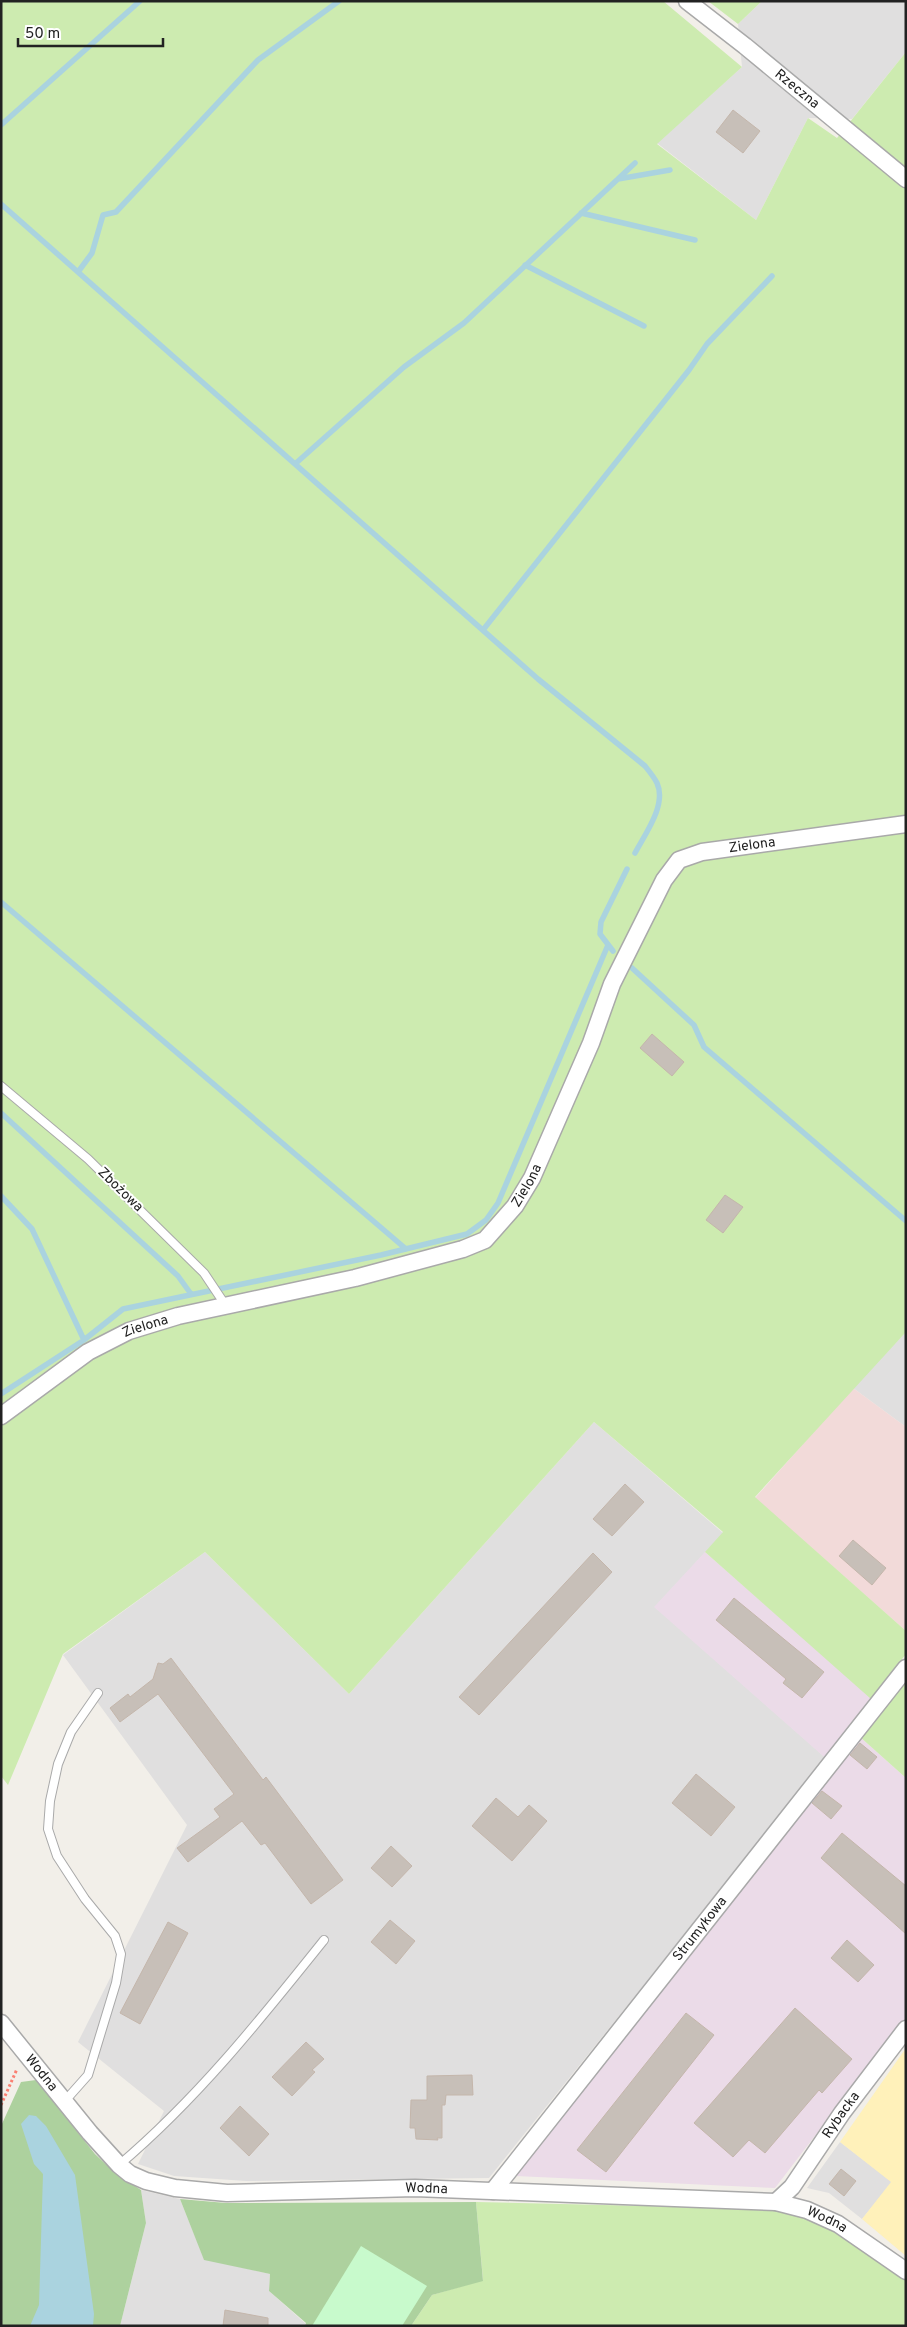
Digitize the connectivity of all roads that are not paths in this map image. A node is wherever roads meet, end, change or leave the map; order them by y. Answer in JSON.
{"nodes":[{"id":1,"x":687,"y":1,"type":"edge"},
{"id":2,"x":906,"y":179,"type":"edge"},
{"id":3,"x":906,"y":824,"type":"edge"},
{"id":4,"x":1,"y":1086,"type":"edge"},
{"id":5,"x":226,"y":1306,"type":"junction"},
{"id":6,"x":1,"y":1416,"type":"edge"},
{"id":7,"x":906,"y":1668,"type":"edge"},
{"id":8,"x":98,"y":1693,"type":"dead end"},
{"id":9,"x":324,"y":1940,"type":"dead end"},
{"id":10,"x":1,"y":2023,"type":"edge"},
{"id":11,"x":906,"y":2029,"type":"edge"},
{"id":12,"x":64,"y":2102,"type":"junction"},
{"id":13,"x":119,"y":2165,"type":"junction"},
{"id":14,"x":493,"y":2190,"type":"junction"},
{"id":15,"x":776,"y":2202,"type":"junction"},
{"id":16,"x":906,"y":2271,"type":"edge"}],
"edges":[{"from":1,"to":2,"type":"street","name":"Rzeczna"},
{"from":3,"to":5,"type":"street","name":"Zielona"},
{"from":4,"to":5,"type":"lane","name":"Zbożowa"},
{"from":5,"to":6,"type":"street","name":"Zielona"},
{"from":7,"to":14,"type":"street","name":"Strumykowa"},
{"from":8,"to":12,"type":"lane"},
{"from":9,"to":13,"type":"lane"},
{"from":10,"to":12,"type":"street","name":"Wodna"},
{"from":11,"to":15,"type":"street","name":"Rybacka"},
{"from":12,"to":13,"type":"street","name":"Wodna"},
{"from":13,"to":14,"type":"street","name":"Wodna"},
{"from":14,"to":15,"type":"street","name":"Wodna"},
{"from":15,"to":16,"type":"street","name":"Wodna"}]}
